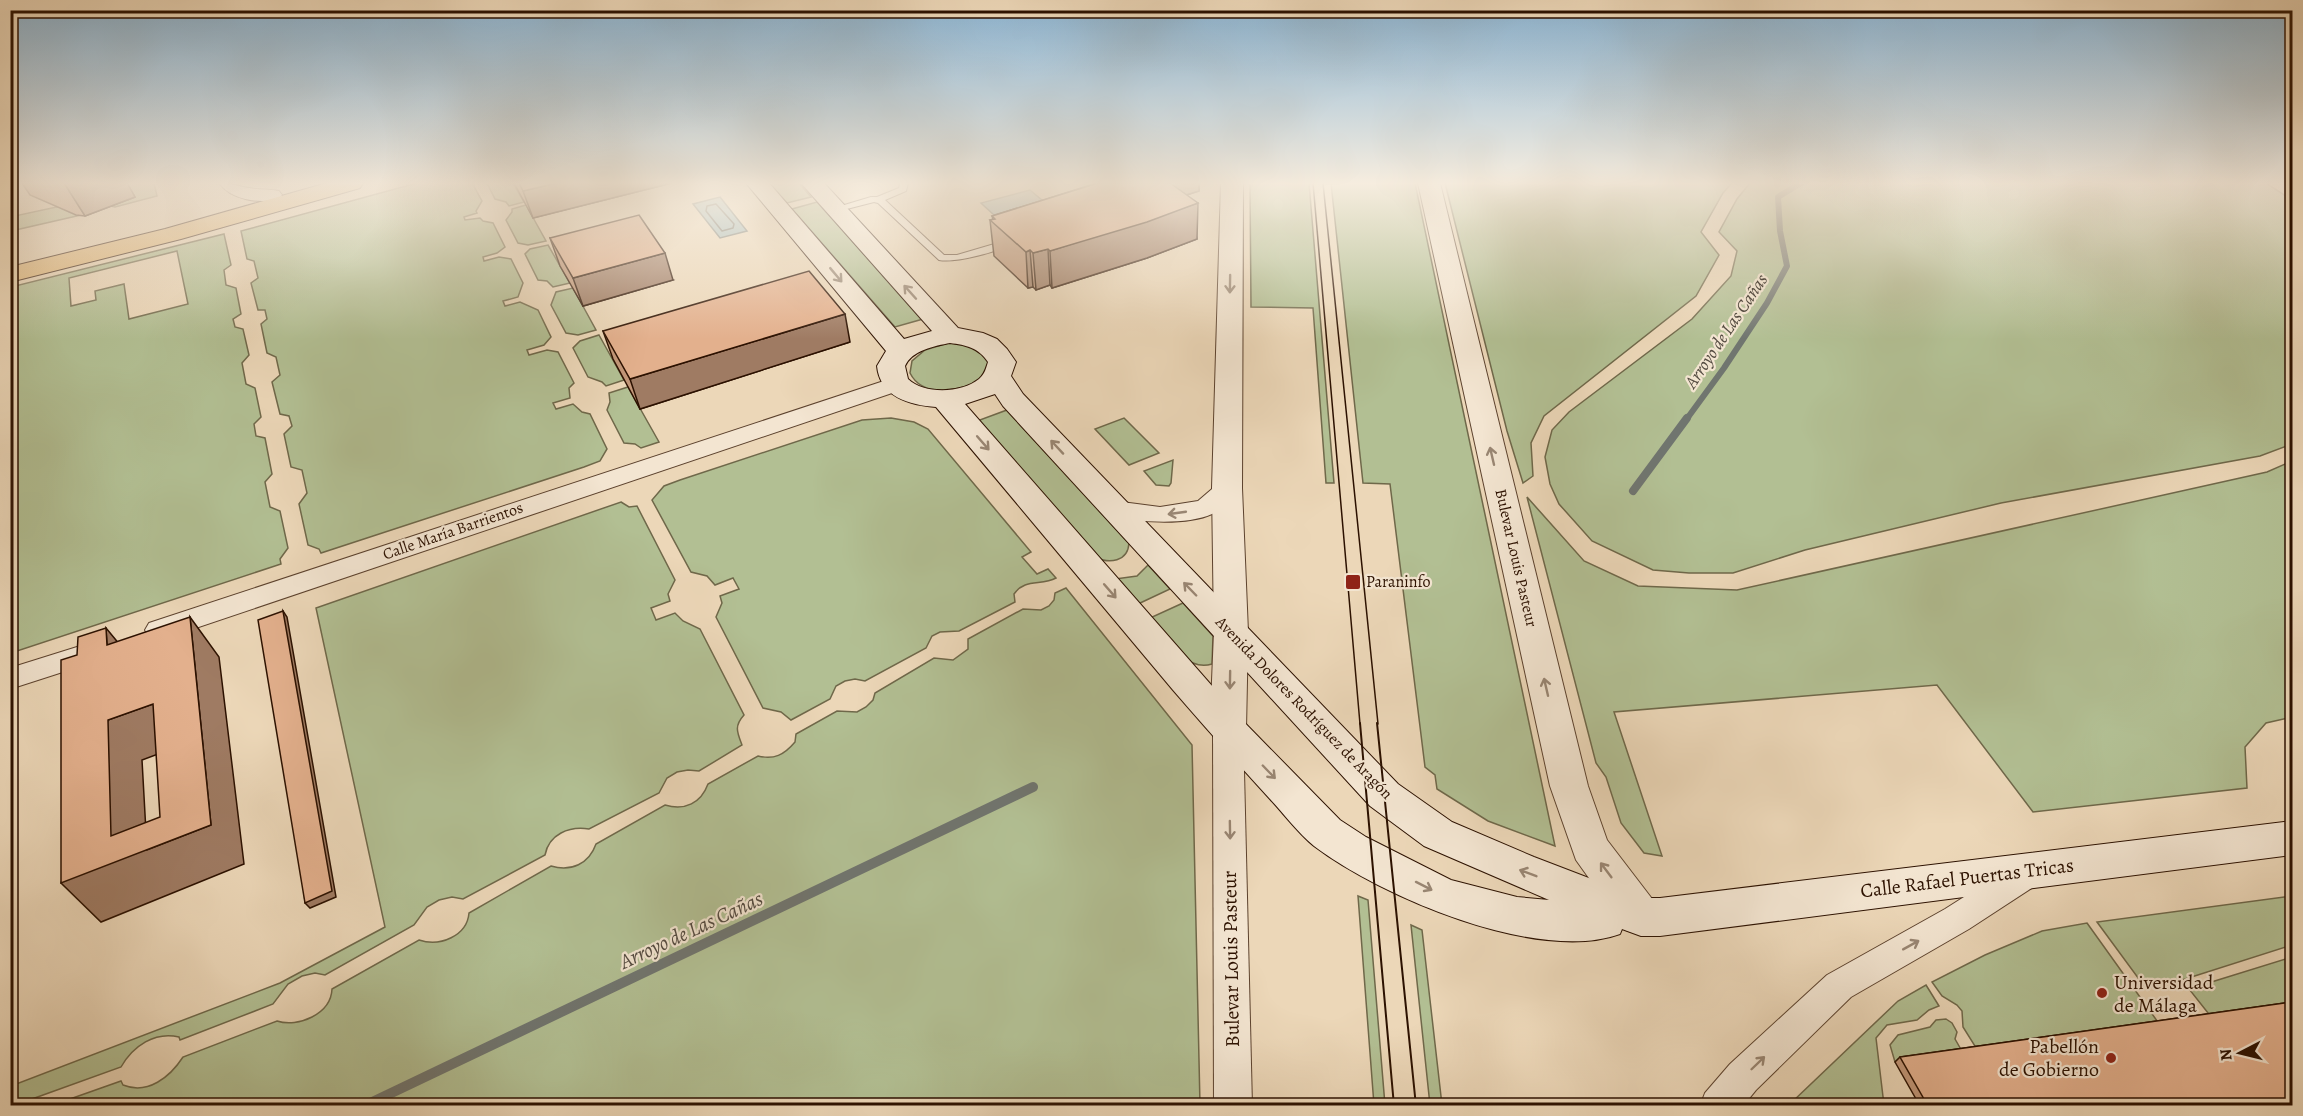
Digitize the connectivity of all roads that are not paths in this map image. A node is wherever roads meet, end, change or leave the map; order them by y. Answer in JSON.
{"nodes":[{"id":1,"x":125,"y":235,"type":"edge"},
{"id":2,"x":168,"y":235,"type":"edge"},
{"id":3,"x":801,"y":235,"type":"edge"},
{"id":4,"x":859,"y":235,"type":"edge"},
{"id":5,"x":917,"y":235,"type":"edge"},
{"id":6,"x":1231,"y":235,"type":"edge"},
{"id":7,"x":1441,"y":235,"type":"edge"},
{"id":8,"x":1023,"y":238,"type":"edge"},
{"id":9,"x":10,"y":263,"type":"edge"},
{"id":10,"x":10,"y":275,"type":"edge"},
{"id":11,"x":950,"y":335,"type":"junction"},
{"id":12,"x":901,"y":352,"type":"junction"},
{"id":13,"x":997,"y":376,"type":"junction"},
{"id":14,"x":896,"y":384,"type":"junction"},
{"id":15,"x":945,"y":399,"type":"junction"},
{"id":16,"x":1227,"y":488,"type":"junction"},
{"id":17,"x":1114,"y":509,"type":"junction"},
{"id":18,"x":1231,"y":632,"type":"junction"},
{"id":19,"x":10,"y":679,"type":"edge"},
{"id":20,"x":1228,"y":729,"type":"junction"},
{"id":21,"x":2292,"y":838,"type":"edge"},
{"id":22,"x":2034,"y":870,"type":"junction"},
{"id":23,"x":1623,"y":919,"type":"junction"},
{"id":24,"x":1233,"y":1106,"type":"edge"},
{"id":25,"x":1718,"y":1106,"type":"edge"}],
"edges":[{"from":1,"to":9,"type":"main road"},
{"from":2,"to":10,"type":"main road"},
{"from":3,"to":12,"type":"main road","one_way":true},
{"from":11,"to":4,"type":"main road","one_way":true},
{"from":5,"to":8,"type":"lane"},
{"from":6,"to":16,"type":"street","name":"Bulevar Louis Pasteur","one_way":true},
{"from":23,"to":7,"type":"street","name":"Bulevar Louis Pasteur","one_way":true},
{"from":11,"to":12,"type":"main road"},
{"from":11,"to":13,"type":"main road"},
{"from":12,"to":14,"type":"main road"},
{"from":13,"to":15,"type":"main road"},
{"from":17,"to":13,"type":"main road","name":"Avenida Dolores Rodríguez de Aragón","one_way":true},
{"from":14,"to":15,"type":"main road"},
{"from":14,"to":19,"type":"street","name":"Calle María Barrientos"},
{"from":15,"to":20,"type":"main road","one_way":true},
{"from":16,"to":17,"type":"street","one_way":true},
{"from":16,"to":18,"type":"street","name":"Bulevar Louis Pasteur"},
{"from":18,"to":17,"type":"main road","name":"Avenida Dolores Rodríguez de Aragón","one_way":true},
{"from":18,"to":20,"type":"street","name":"Bulevar Louis Pasteur","one_way":true},
{"from":23,"to":18,"type":"main road","name":"Avenida Dolores Rodríguez de Aragón","one_way":true},
{"from":20,"to":23,"type":"main road","one_way":true},
{"from":20,"to":24,"type":"street","name":"Bulevar Louis Pasteur","one_way":true},
{"from":21,"to":22,"type":"main road","name":"Calle Rafael Puertas Tricas"},
{"from":22,"to":23,"type":"main road","name":"Calle Rafael Puertas Tricas"},
{"from":25,"to":22,"type":"street","one_way":true}]}
